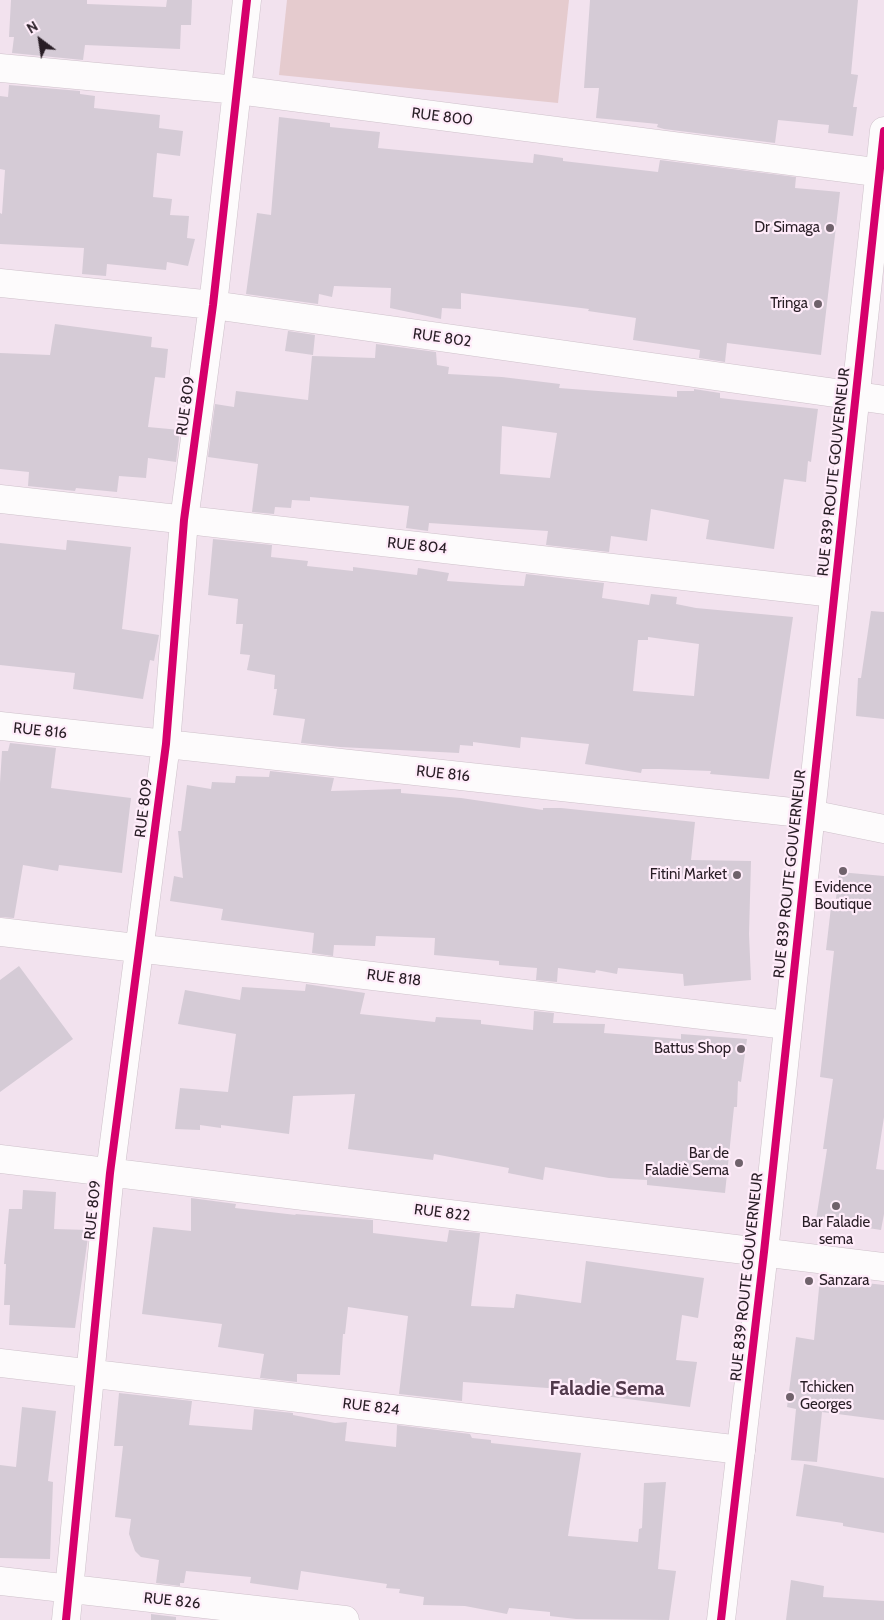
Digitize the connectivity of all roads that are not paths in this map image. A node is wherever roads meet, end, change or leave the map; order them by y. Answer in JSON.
{"nodes":[{"id":1,"x":247,"y":0,"type":"edge"},
{"id":2,"x":0,"y":68,"type":"edge"},
{"id":3,"x":238,"y":90,"type":"junction"},
{"id":4,"x":884,"y":131,"type":"edge"},
{"id":5,"x":882,"y":173,"type":"edge"},
{"id":6,"x":0,"y":283,"type":"edge"},
{"id":7,"x":213,"y":306,"type":"junction"},
{"id":8,"x":857,"y":397,"type":"junction"},
{"id":9,"x":884,"y":400,"type":"edge"},
{"id":10,"x":0,"y":499,"type":"edge"},
{"id":11,"x":184,"y":520,"type":"junction"},
{"id":12,"x":834,"y":593,"type":"junction"},
{"id":13,"x":0,"y":726,"type":"edge"},
{"id":14,"x":166,"y":744,"type":"junction"},
{"id":15,"x":810,"y":814,"type":"junction"},
{"id":16,"x":884,"y":829,"type":"edge"},
{"id":17,"x":0,"y":932,"type":"edge"},
{"id":18,"x":140,"y":948,"type":"junction"},
{"id":19,"x":787,"y":1025,"type":"junction"},
{"id":20,"x":0,"y":1159,"type":"edge"},
{"id":21,"x":110,"y":1173,"type":"junction"},
{"id":22,"x":764,"y":1252,"type":"junction"},
{"id":23,"x":884,"y":1267,"type":"edge"},
{"id":24,"x":0,"y":1363,"type":"edge"},
{"id":25,"x":90,"y":1374,"type":"junction"},
{"id":26,"x":741,"y":1450,"type":"junction"},
{"id":27,"x":0,"y":1581,"type":"edge"},
{"id":28,"x":69,"y":1589,"type":"junction"},
{"id":29,"x":66,"y":1620,"type":"edge"},
{"id":30,"x":345,"y":1620,"type":"edge"},
{"id":31,"x":720,"y":1620,"type":"edge"}],
"edges":[{"from":1,"to":3,"type":"street","name":"RUE 809"},
{"from":2,"to":3,"type":"street","name":"RUE 800"},
{"from":3,"to":5,"type":"street","name":"RUE 800"},
{"from":3,"to":7,"type":"street","name":"RUE 809"},
{"from":4,"to":5,"type":"street","name":"RUE 839 ROUTE GOUVERNEUR"},
{"from":5,"to":8,"type":"street","name":"RUE 839 ROUTE GOUVERNEUR"},
{"from":6,"to":7,"type":"street","name":"RUE 802"},
{"from":7,"to":8,"type":"street","name":"RUE 802"},
{"from":7,"to":11,"type":"street","name":"RUE 809"},
{"from":8,"to":9,"type":"street","name":"RUE 802"},
{"from":8,"to":12,"type":"street","name":"RUE 839 ROUTE GOUVERNEUR"},
{"from":10,"to":11,"type":"street","name":"RUE 804"},
{"from":11,"to":12,"type":"street","name":"RUE 804"},
{"from":11,"to":14,"type":"street","name":"RUE 809"},
{"from":12,"to":15,"type":"street","name":"RUE 839 ROUTE GOUVERNEUR"},
{"from":13,"to":14,"type":"street","name":"RUE 816"},
{"from":14,"to":15,"type":"street","name":"RUE 816"},
{"from":14,"to":18,"type":"street","name":"RUE 809"},
{"from":15,"to":16,"type":"street","name":"RUE 816"},
{"from":15,"to":19,"type":"street","name":"RUE 839 ROUTE GOUVERNEUR"},
{"from":17,"to":18,"type":"street","name":"RUE 818"},
{"from":18,"to":19,"type":"street","name":"RUE 818"},
{"from":18,"to":21,"type":"street","name":"RUE 809"},
{"from":19,"to":22,"type":"street","name":"RUE 839 ROUTE GOUVERNEUR"},
{"from":20,"to":21,"type":"street","name":"RUE 822"},
{"from":21,"to":22,"type":"street","name":"RUE 822"},
{"from":21,"to":25,"type":"street","name":"RUE 809"},
{"from":22,"to":23,"type":"street","name":"RUE 822"},
{"from":22,"to":26,"type":"street","name":"RUE 839 ROUTE GOUVERNEUR"},
{"from":24,"to":25,"type":"street","name":"RUE 824"},
{"from":25,"to":26,"type":"street","name":"RUE 824"},
{"from":25,"to":28,"type":"street","name":"RUE 809"},
{"from":26,"to":31,"type":"street","name":"RUE 839 ROUTE GOUVERNEUR"},
{"from":27,"to":28,"type":"street","name":"RUE 826"},
{"from":28,"to":29,"type":"street","name":"RUE 809"},
{"from":28,"to":30,"type":"street","name":"RUE 826"}]}
